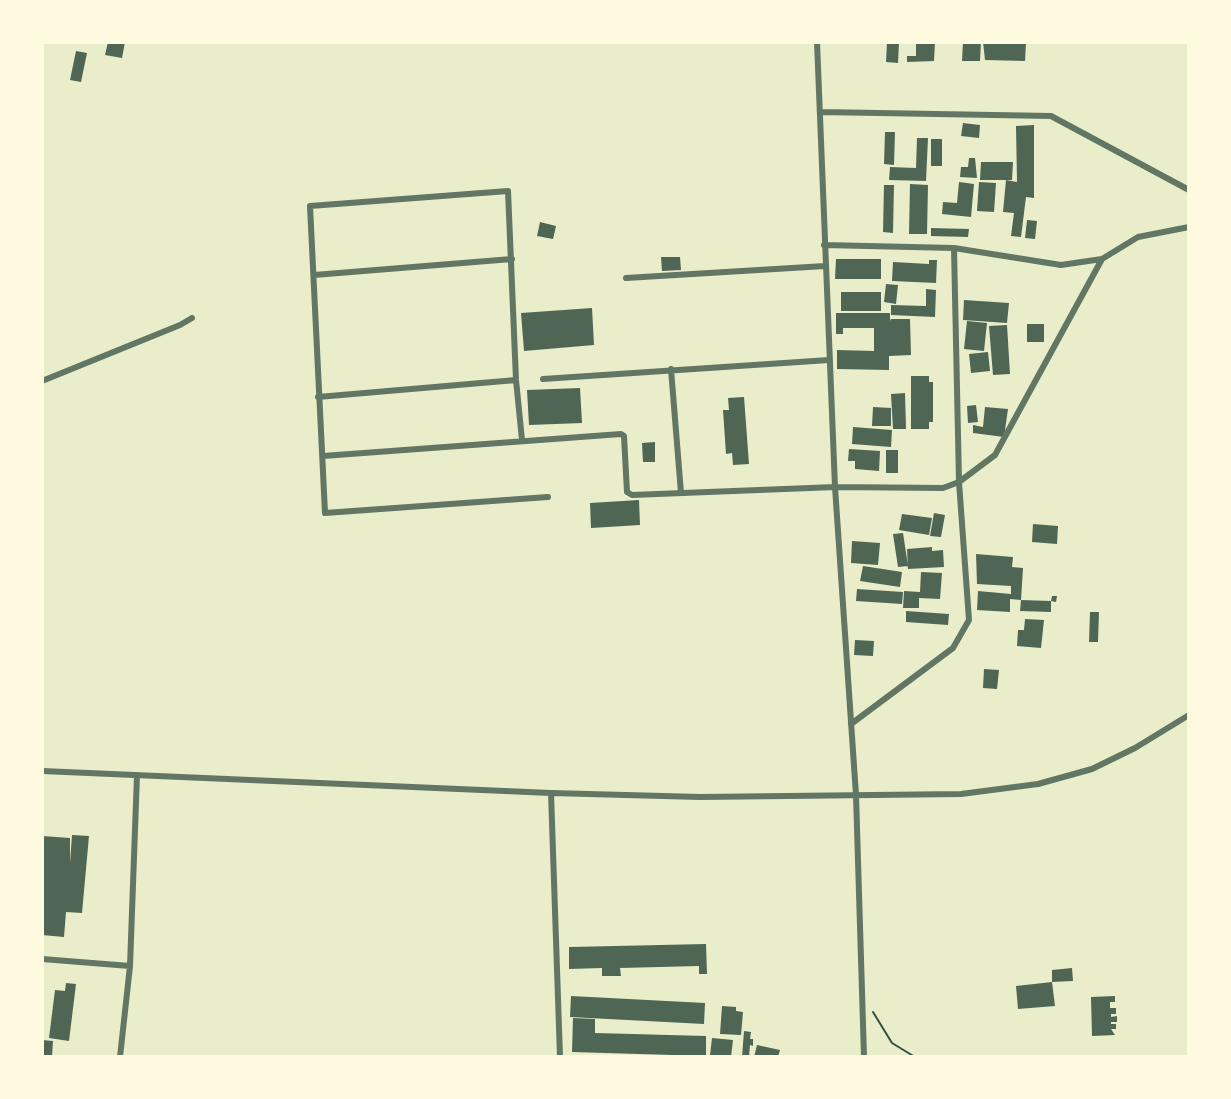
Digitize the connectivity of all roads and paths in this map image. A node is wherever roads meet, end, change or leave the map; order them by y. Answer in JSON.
{"nodes":[{"id":1,"x":817,"y":42,"type":"edge"},
{"id":2,"x":821,"y":112,"type":"junction"},
{"id":3,"x":1189,"y":190,"type":"edge"},
{"id":4,"x":1189,"y":227,"type":"edge"},
{"id":5,"x":824,"y":245,"type":"junction"},
{"id":6,"x":954,"y":248,"type":"junction"},
{"id":7,"x":512,"y":259,"type":"junction"},
{"id":8,"x":1102,"y":259,"type":"junction"},
{"id":9,"x":825,"y":266,"type":"junction"},
{"id":10,"x":314,"y":275,"type":"junction"},
{"id":11,"x":626,"y":278,"type":"dead end"},
{"id":12,"x":192,"y":318,"type":"dead end"},
{"id":13,"x":829,"y":360,"type":"junction"},
{"id":14,"x":671,"y":369,"type":"junction"},
{"id":15,"x":543,"y":379,"type":"dead end"},
{"id":16,"x":516,"y":380,"type":"junction"},
{"id":17,"x":42,"y":381,"type":"edge"},
{"id":18,"x":318,"y":397,"type":"junction"},
{"id":19,"x":522,"y":440,"type":"junction"},
{"id":20,"x":323,"y":456,"type":"junction"},
{"id":21,"x":959,"y":482,"type":"junction"},
{"id":22,"x":835,"y":487,"type":"junction"},
{"id":23,"x":681,"y":493,"type":"junction"},
{"id":24,"x":548,"y":497,"type":"dead end"},
{"id":25,"x":1189,"y":715,"type":"edge"},
{"id":26,"x":851,"y":724,"type":"junction"},
{"id":27,"x":42,"y":771,"type":"edge"},
{"id":28,"x":137,"y":775,"type":"junction"},
{"id":29,"x":551,"y":793,"type":"junction"},
{"id":30,"x":856,"y":795,"type":"junction"},
{"id":31,"x":42,"y":959,"type":"edge"},
{"id":32,"x":130,"y":966,"type":"junction"},
{"id":33,"x":861,"y":995,"type":"junction"},
{"id":34,"x":120,"y":1057,"type":"edge"},
{"id":35,"x":560,"y":1057,"type":"edge"},
{"id":36,"x":864,"y":1057,"type":"edge"},
{"id":37,"x":915,"y":1057,"type":"edge"}],
"edges":[{"from":1,"to":2,"type":"street"},
{"from":2,"to":3,"type":"street"},
{"from":2,"to":5,"type":"street"},
{"from":4,"to":8,"type":"street"},
{"from":5,"to":6,"type":"street"},
{"from":5,"to":9,"type":"street"},
{"from":6,"to":8,"type":"street"},
{"from":6,"to":21,"type":"street"},
{"from":7,"to":10,"type":"street"},
{"from":7,"to":10,"type":"street"},
{"from":7,"to":16,"type":"street"},
{"from":8,"to":21,"type":"street"},
{"from":9,"to":11,"type":"street"},
{"from":9,"to":13,"type":"street"},
{"from":10,"to":18,"type":"street"},
{"from":12,"to":17,"type":"street"},
{"from":13,"to":14,"type":"street"},
{"from":13,"to":22,"type":"street"},
{"from":14,"to":15,"type":"street"},
{"from":14,"to":23,"type":"street"},
{"from":16,"to":18,"type":"street"},
{"from":16,"to":19,"type":"street"},
{"from":18,"to":20,"type":"street"},
{"from":19,"to":20,"type":"street"},
{"from":19,"to":23,"type":"street"},
{"from":20,"to":24,"type":"street"},
{"from":21,"to":22,"type":"street"},
{"from":21,"to":26,"type":"street"},
{"from":22,"to":23,"type":"street"},
{"from":22,"to":26,"type":"street"},
{"from":25,"to":30,"type":"street"},
{"from":26,"to":30,"type":"street"},
{"from":27,"to":28,"type":"street"},
{"from":28,"to":29,"type":"street"},
{"from":28,"to":32,"type":"street"},
{"from":29,"to":30,"type":"street"},
{"from":29,"to":35,"type":"street"},
{"from":30,"to":33,"type":"street"},
{"from":31,"to":32,"type":"street"},
{"from":32,"to":34,"type":"street"},
{"from":33,"to":36,"type":"street"},
{"from":33,"to":37,"type":"path"}]}
